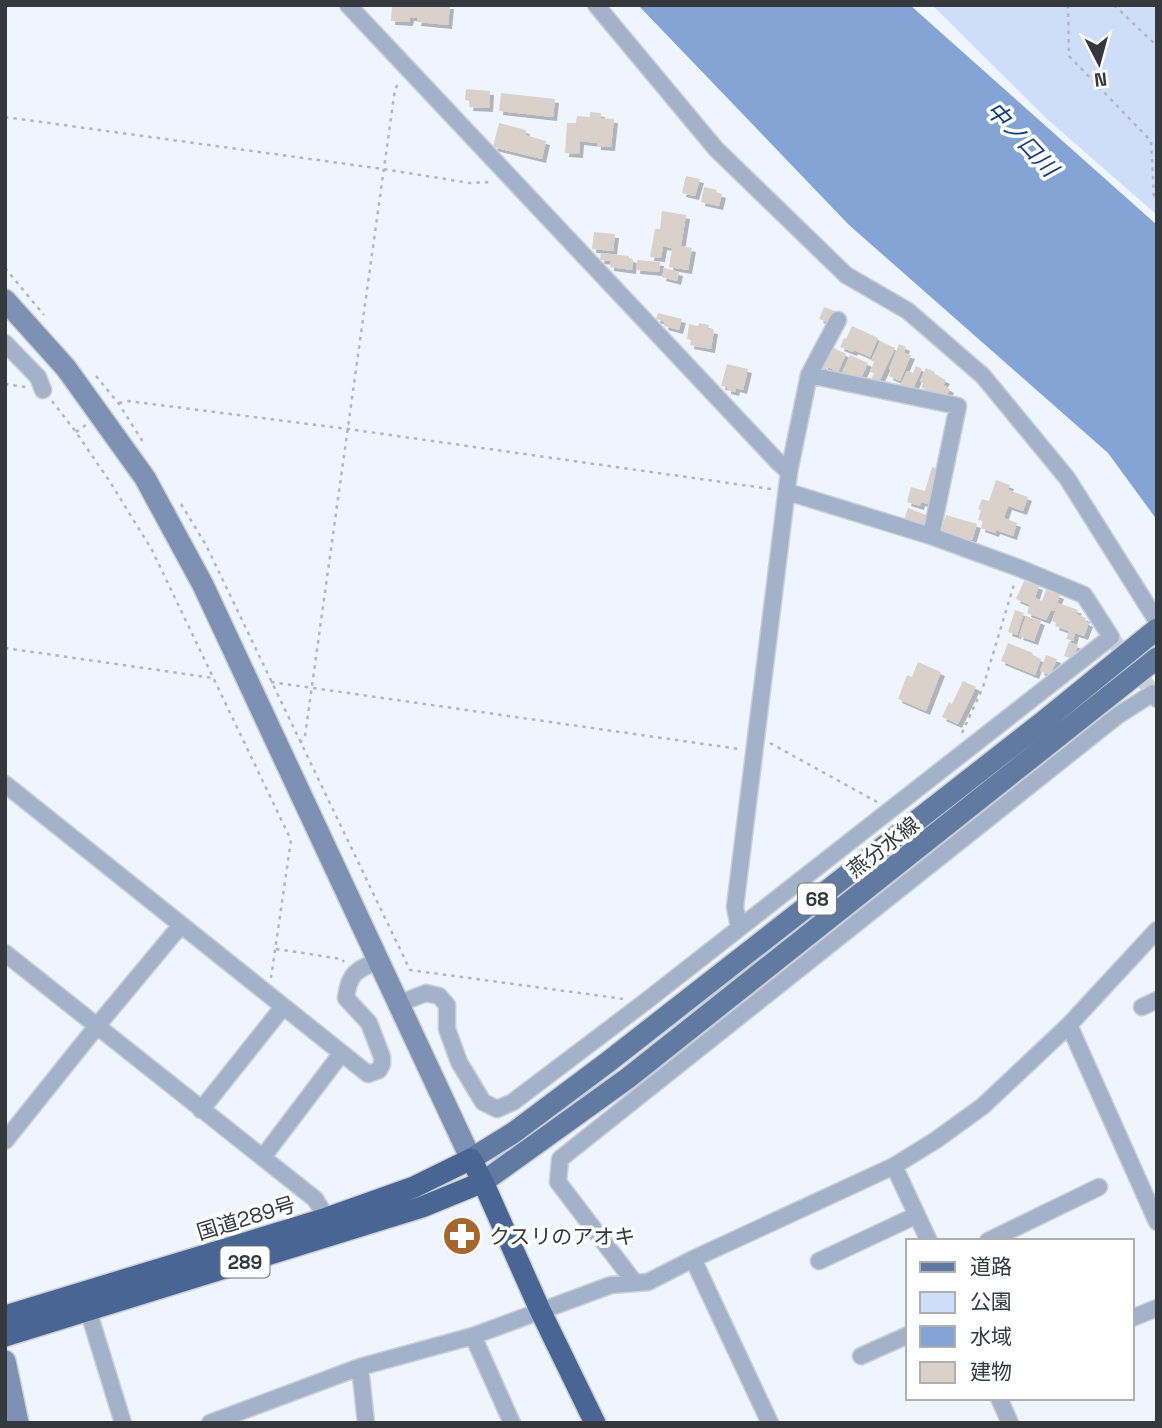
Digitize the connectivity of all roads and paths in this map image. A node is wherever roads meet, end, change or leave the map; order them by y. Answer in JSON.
{"nodes":[{"id":1,"x":348,"y":5,"type":"edge"},
{"id":2,"x":596,"y":5,"type":"edge"},
{"id":3,"x":1068,"y":5,"type":"edge"},
{"id":4,"x":1115,"y":6,"type":"edge"},
{"id":5,"x":1157,"y":46,"type":"edge"},
{"id":6,"x":408,"y":70,"type":"junction"},
{"id":7,"x":5,"y":117,"type":"edge"},
{"id":8,"x":383,"y":169,"type":"junction"},
{"id":9,"x":509,"y":176,"type":"junction"},
{"id":10,"x":1157,"y":198,"type":"edge"},
{"id":11,"x":5,"y":300,"type":"edge"},
{"id":12,"x":838,"y":320,"type":"dead end"},
{"id":13,"x":5,"y":343,"type":"edge"},
{"id":14,"x":810,"y":374,"type":"junction"},
{"id":15,"x":5,"y":384,"type":"edge"},
{"id":16,"x":43,"y":390,"type":"junction"},
{"id":17,"x":100,"y":415,"type":"junction"},
{"id":18,"x":348,"y":429,"type":"junction"},
{"id":19,"x":76,"y":432,"type":"junction"},
{"id":20,"x":146,"y":446,"type":"dead end"},
{"id":21,"x":789,"y":472,"type":"junction"},
{"id":22,"x":788,"y":492,"type":"junction"},
{"id":23,"x":179,"y":500,"type":"dead end"},
{"id":24,"x":931,"y":536,"type":"junction"},
{"id":25,"x":1019,"y":568,"type":"junction"},
{"id":26,"x":1157,"y":621,"type":"edge"},
{"id":27,"x":1157,"y":629,"type":"edge"},
{"id":28,"x":5,"y":648,"type":"edge"},
{"id":29,"x":1157,"y":658,"type":"edge"},
{"id":30,"x":214,"y":679,"type":"junction"},
{"id":31,"x":271,"y":682,"type":"junction"},
{"id":32,"x":312,"y":689,"type":"junction"},
{"id":33,"x":1157,"y":699,"type":"edge"},
{"id":34,"x":300,"y":743,"type":"junction"},
{"id":35,"x":755,"y":751,"type":"junction"},
{"id":36,"x":965,"y":751,"type":"junction"},
{"id":37,"x":5,"y":784,"type":"edge"},
{"id":38,"x":890,"y":809,"type":"junction"},
{"id":39,"x":181,"y":925,"type":"junction"},
{"id":40,"x":739,"y":927,"type":"junction"},
{"id":41,"x":1157,"y":930,"type":"edge"},
{"id":42,"x":276,"y":950,"type":"junction"},
{"id":43,"x":5,"y":953,"type":"edge"},
{"id":44,"x":378,"y":961,"type":"junction"},
{"id":45,"x":353,"y":973,"type":"junction"},
{"id":46,"x":269,"y":995,"type":"junction"},
{"id":47,"x":645,"y":1002,"type":"junction"},
{"id":48,"x":398,"y":1004,"type":"junction"},
{"id":49,"x":283,"y":1007,"type":"junction"},
{"id":50,"x":1069,"y":1025,"type":"junction"},
{"id":51,"x":97,"y":1026,"type":"junction"},
{"id":52,"x":341,"y":1054,"type":"junction"},
{"id":53,"x":201,"y":1110,"type":"junction"},
{"id":54,"x":5,"y":1142,"type":"edge"},
{"id":55,"x":262,"y":1157,"type":"junction"},
{"id":56,"x":471,"y":1159,"type":"junction"},
{"id":57,"x":894,"y":1166,"type":"junction"},
{"id":58,"x":483,"y":1182,"type":"junction"},
{"id":59,"x":1099,"y":1187,"type":"dead end"},
{"id":60,"x":916,"y":1215,"type":"junction"},
{"id":61,"x":327,"y":1218,"type":"junction"},
{"id":62,"x":1157,"y":1222,"type":"edge"},
{"id":63,"x":928,"y":1239,"type":"edge"},
{"id":64,"x":992,"y":1239,"type":"edge"},
{"id":65,"x":693,"y":1259,"type":"junction"},
{"id":66,"x":819,"y":1261,"type":"dead end"},
{"id":67,"x":635,"y":1283,"type":"junction"},
{"id":68,"x":1157,"y":1308,"type":"edge"},
{"id":69,"x":88,"y":1310,"type":"junction"},
{"id":70,"x":540,"y":1310,"type":"junction"},
{"id":71,"x":5,"y":1316,"type":"edge"},
{"id":72,"x":1134,"y":1317,"type":"edge"},
{"id":73,"x":5,"y":1336,"type":"edge"},
{"id":74,"x":474,"y":1336,"type":"junction"},
{"id":75,"x":906,"y":1336,"type":"edge"},
{"id":76,"x":861,"y":1356,"type":"dead end"},
{"id":77,"x":5,"y":1362,"type":"edge"},
{"id":78,"x":360,"y":1367,"type":"junction"},
{"id":79,"x":1000,"y":1400,"type":"edge"},
{"id":80,"x":218,"y":1421,"type":"edge"},
{"id":81,"x":766,"y":1422,"type":"edge"},
{"id":82,"x":18,"y":1423,"type":"edge"},
{"id":83,"x":123,"y":1423,"type":"edge"},
{"id":84,"x":366,"y":1423,"type":"edge"},
{"id":85,"x":512,"y":1423,"type":"edge"},
{"id":86,"x":595,"y":1423,"type":"edge"},
{"id":87,"x":1010,"y":1423,"type":"edge"}],
"edges":[{"from":1,"to":6,"type":"street"},
{"from":2,"to":26,"type":"street"},
{"from":3,"to":10,"type":"path"},
{"from":4,"to":5,"type":"path"},
{"from":6,"to":8,"type":"path"},
{"from":6,"to":9,"type":"street"},
{"from":7,"to":8,"type":"path"},
{"from":8,"to":9,"type":"path"},
{"from":8,"to":18,"type":"path"},
{"from":9,"to":21,"type":"street"},
{"from":11,"to":17,"type":"street"},
{"from":12,"to":14,"type":"street"},
{"from":13,"to":16,"type":"street"},
{"from":14,"to":21,"type":"street"},
{"from":14,"to":24,"type":"street"},
{"from":15,"to":16,"type":"path"},
{"from":16,"to":19,"type":"path"},
{"from":17,"to":19,"type":"path"},
{"from":17,"to":44,"type":"street"},
{"from":18,"to":20,"type":"path"},
{"from":18,"to":22,"type":"path"},
{"from":18,"to":32,"type":"path"},
{"from":19,"to":30,"type":"path"},
{"from":21,"to":22,"type":"street"},
{"from":22,"to":24,"type":"street"},
{"from":22,"to":35,"type":"street"},
{"from":23,"to":31,"type":"path"},
{"from":24,"to":25,"type":"street"},
{"from":25,"to":36,"type":"path"},
{"from":25,"to":36,"type":"street"},
{"from":27,"to":56,"type":"main road","name":"燕分水線","number":"68"},
{"from":28,"to":30,"type":"path"},
{"from":29,"to":58,"type":"main road","name":"燕分水線","number":"68"},
{"from":30,"to":42,"type":"path"},
{"from":31,"to":32,"type":"path"},
{"from":31,"to":34,"type":"path"},
{"from":32,"to":34,"type":"path"},
{"from":32,"to":35,"type":"path"},
{"from":33,"to":67,"type":"street"},
{"from":34,"to":47,"type":"path"},
{"from":35,"to":38,"type":"path"},
{"from":35,"to":40,"type":"street"},
{"from":36,"to":38,"type":"street"},
{"from":37,"to":39,"type":"street"},
{"from":38,"to":40,"type":"street"},
{"from":39,"to":46,"type":"street"},
{"from":39,"to":51,"type":"street"},
{"from":40,"to":47,"type":"street"},
{"from":41,"to":50,"type":"street"},
{"from":42,"to":45,"type":"path"},
{"from":42,"to":46,"type":"path"},
{"from":43,"to":51,"type":"street"},
{"from":44,"to":45,"type":"street"},
{"from":44,"to":48,"type":"street"},
{"from":45,"to":52,"type":"street"},
{"from":46,"to":49,"type":"street"},
{"from":47,"to":48,"type":"street"},
{"from":48,"to":56,"type":"street"},
{"from":49,"to":52,"type":"street"},
{"from":49,"to":53,"type":"street"},
{"from":50,"to":57,"type":"street"},
{"from":50,"to":62,"type":"street"},
{"from":51,"to":53,"type":"street"},
{"from":51,"to":54,"type":"street"},
{"from":52,"to":55,"type":"street"},
{"from":53,"to":55,"type":"street"},
{"from":55,"to":61,"type":"street"},
{"from":56,"to":58,"type":"highway"},
{"from":56,"to":61,"type":"highway","name":"国道289号","number":"289"},
{"from":57,"to":60,"type":"street"},
{"from":57,"to":65,"type":"street"},
{"from":58,"to":69,"type":"highway","name":"国道289号","number":"289"},
{"from":58,"to":70,"type":"highway"},
{"from":59,"to":64,"type":"street"},
{"from":60,"to":63,"type":"street"},
{"from":60,"to":66,"type":"street"},
{"from":61,"to":71,"type":"highway","name":"国道289号","number":"289"},
{"from":65,"to":67,"type":"street"},
{"from":65,"to":81,"type":"street"},
{"from":67,"to":70,"type":"street"},
{"from":68,"to":72,"type":"street"},
{"from":69,"to":73,"type":"highway","name":"国道289号","number":"289"},
{"from":69,"to":83,"type":"street"},
{"from":70,"to":74,"type":"street"},
{"from":70,"to":86,"type":"highway"},
{"from":74,"to":78,"type":"street"},
{"from":74,"to":85,"type":"street"},
{"from":75,"to":76,"type":"street"},
{"from":77,"to":82,"type":"street"},
{"from":78,"to":80,"type":"street"},
{"from":78,"to":84,"type":"street"},
{"from":79,"to":87,"type":"street"}]}
